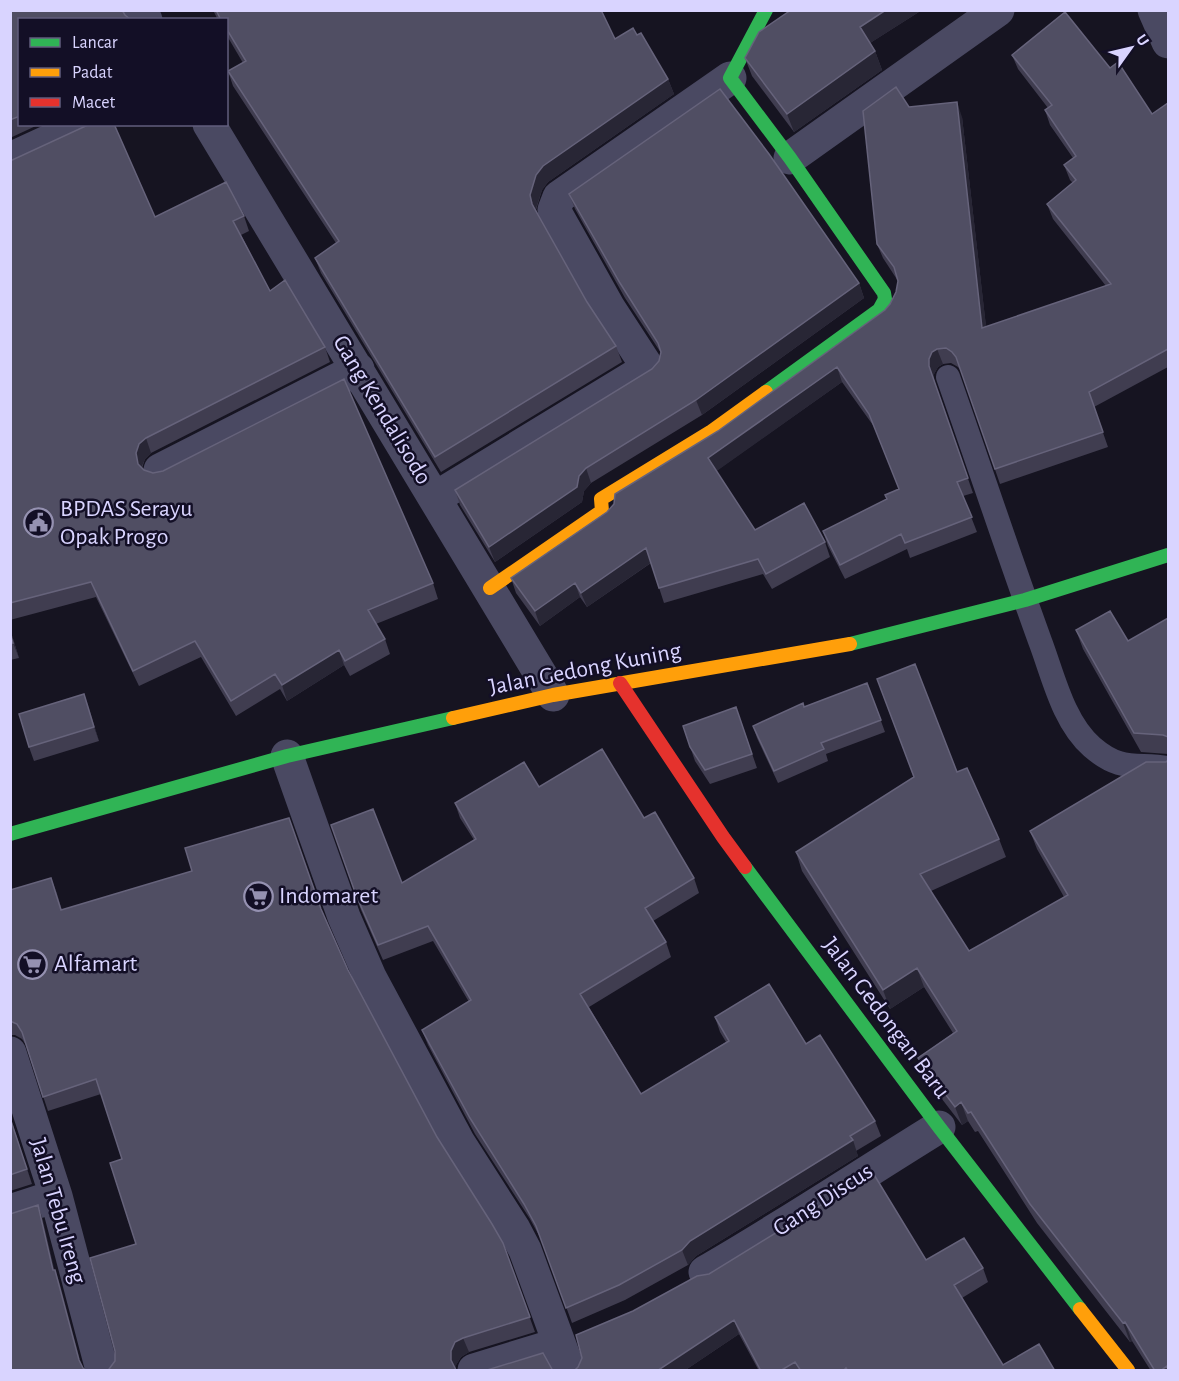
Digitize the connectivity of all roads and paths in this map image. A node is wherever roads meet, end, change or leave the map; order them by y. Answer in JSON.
{"nodes":[{"id":1,"x":766,"y":10,"type":"edge"},
{"id":2,"x":998,"y":10,"type":"edge"},
{"id":3,"x":1154,"y":10,"type":"edge"},
{"id":4,"x":1168,"y":42,"type":"edge"},
{"id":5,"x":730,"y":78,"type":"junction"},
{"id":6,"x":82,"y":126,"type":"edge"},
{"id":7,"x":210,"y":126,"type":"edge"},
{"id":8,"x":790,"y":158,"type":"junction"},
{"id":9,"x":10,"y":159,"type":"edge"},
{"id":10,"x":358,"y":369,"type":"junction"},
{"id":11,"x":948,"y":377,"type":"dead end"},
{"id":12,"x":160,"y":470,"type":"edge"},
{"id":13,"x":435,"y":498,"type":"junction"},
{"id":14,"x":1168,"y":555,"type":"edge"},
{"id":15,"x":490,"y":588,"type":"junction"},
{"id":16,"x":1025,"y":600,"type":"junction"},
{"id":17,"x":620,"y":683,"type":"junction"},
{"id":18,"x":553,"y":695,"type":"junction"},
{"id":19,"x":287,"y":756,"type":"junction"},
{"id":20,"x":1168,"y":768,"type":"edge"},
{"id":21,"x":10,"y":834,"type":"edge"},
{"id":22,"x":10,"y":1053,"type":"edge"},
{"id":23,"x":939,"y":1127,"type":"junction"},
{"id":24,"x":56,"y":1196,"type":"junction"},
{"id":25,"x":10,"y":1211,"type":"edge"},
{"id":26,"x":696,"y":1277,"type":"edge"},
{"id":27,"x":569,"y":1350,"type":"edge"},
{"id":28,"x":102,"y":1371,"type":"edge"},
{"id":29,"x":474,"y":1371,"type":"edge"},
{"id":30,"x":1128,"y":1371,"type":"edge"}],
"edges":[{"from":1,"to":5,"type":"street"},
{"from":2,"to":8,"type":"street"},
{"from":3,"to":4,"type":"street"},
{"from":5,"to":8,"type":"street"},
{"from":5,"to":13,"type":"street"},
{"from":6,"to":9,"type":"street"},
{"from":7,"to":10,"type":"street","name":"Gang Kendalisodo"},
{"from":8,"to":15,"type":"street"},
{"from":10,"to":12,"type":"street"},
{"from":10,"to":13,"type":"street","name":"Gang Kendalisodo"},
{"from":11,"to":16,"type":"lane"},
{"from":13,"to":15,"type":"street","name":"Gang Kendalisodo"},
{"from":14,"to":16,"type":"street","name":"Jalan Gedong Kuning"},
{"from":15,"to":18,"type":"street","name":"Gang Kendalisodo"},
{"from":16,"to":17,"type":"street","name":"Jalan Gedong Kuning"},
{"from":16,"to":20,"type":"lane"},
{"from":17,"to":18,"type":"street","name":"Jalan Gedong Kuning"},
{"from":17,"to":23,"type":"street","name":"Jalan Gedongan Baru"},
{"from":18,"to":19,"type":"street","name":"Jalan Gedong Kuning"},
{"from":19,"to":21,"type":"street","name":"Jalan Gedong Kuning"},
{"from":19,"to":27,"type":"street"},
{"from":22,"to":24,"type":"street","name":"Jalan Tebu Ireng"},
{"from":23,"to":26,"type":"street","name":"Gang Discus"},
{"from":23,"to":30,"type":"street","name":"Jalan Gedongan Baru"},
{"from":24,"to":25,"type":"street"},
{"from":24,"to":28,"type":"street","name":"Jalan Tebu Ireng"},
{"from":27,"to":29,"type":"street"}]}
